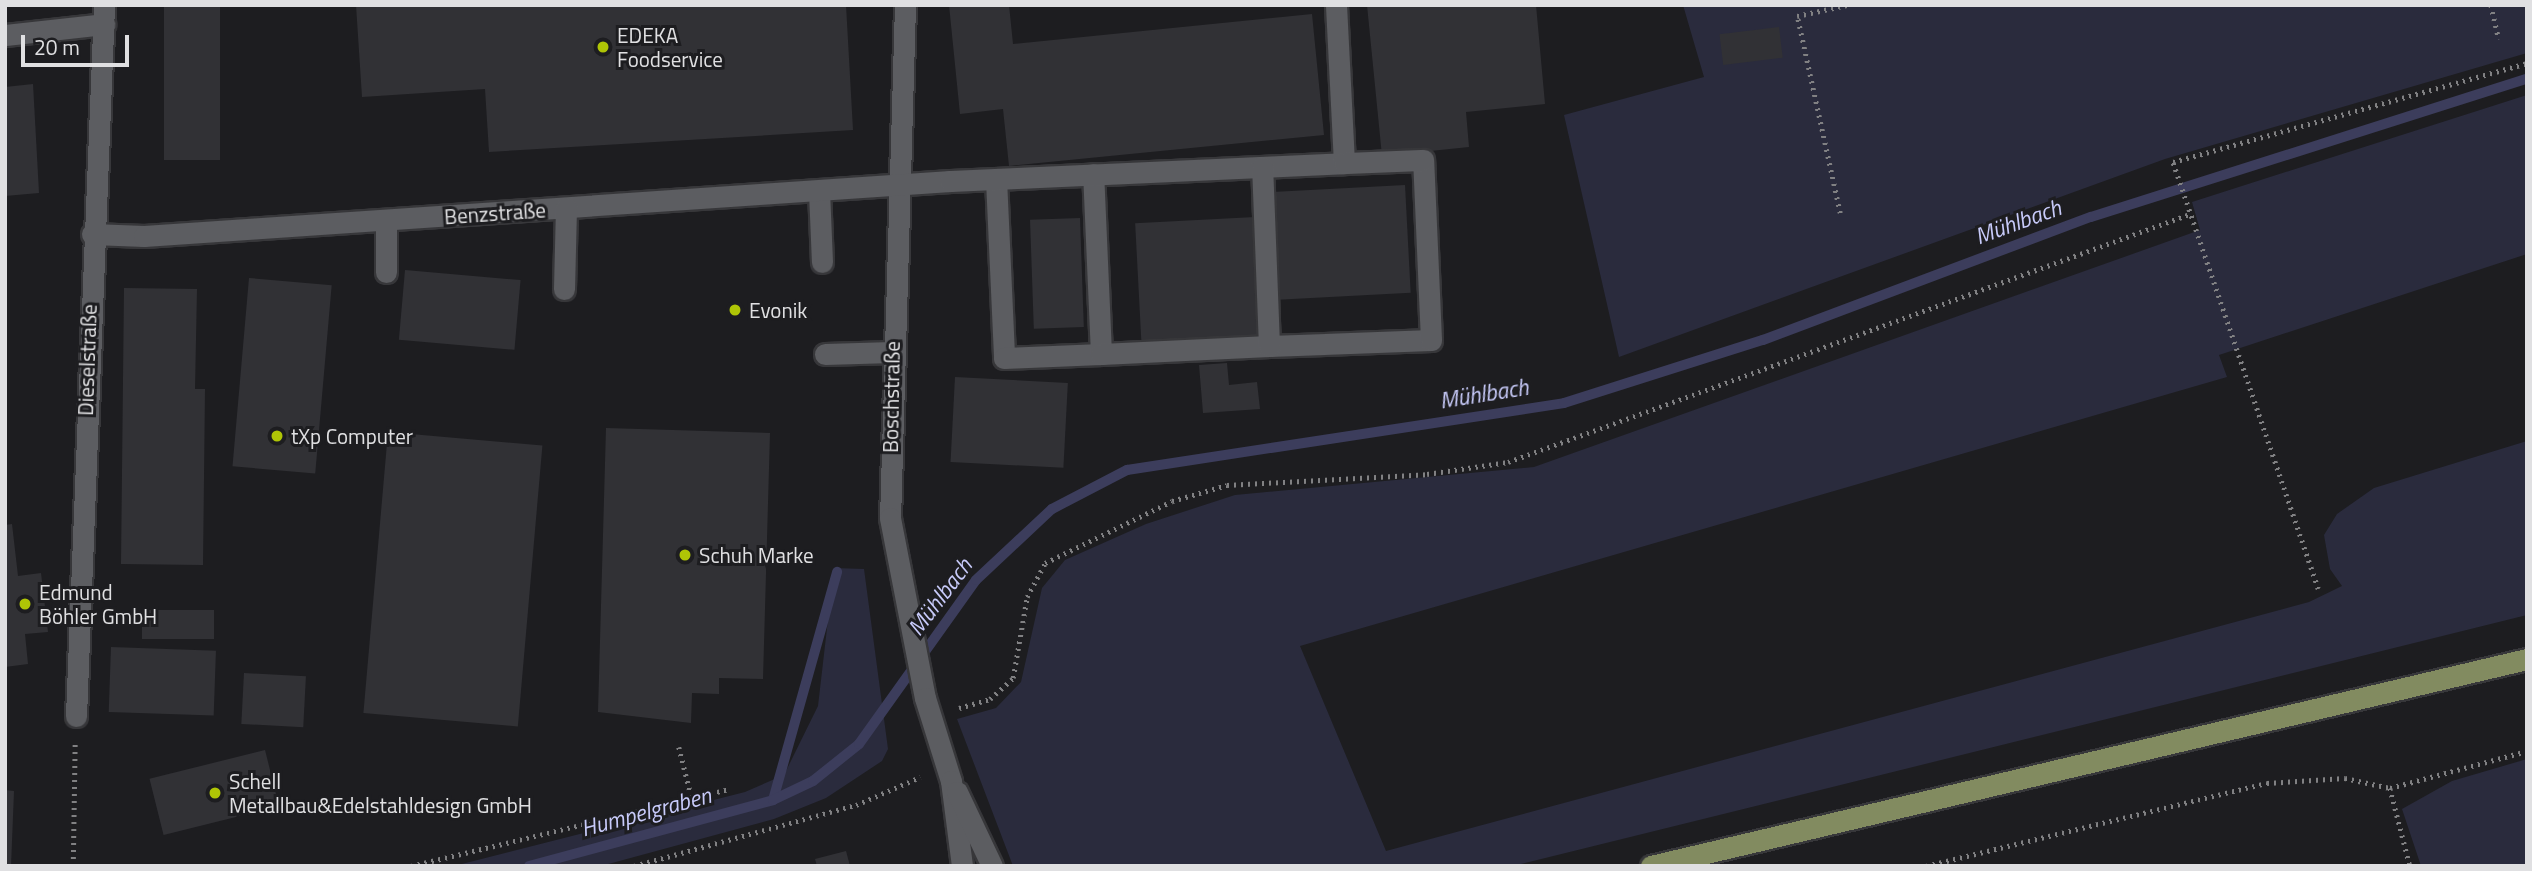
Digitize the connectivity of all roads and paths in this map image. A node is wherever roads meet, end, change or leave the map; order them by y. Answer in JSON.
{"nodes":[{"id":1,"x":905,"y":5,"type":"edge"},
{"id":2,"x":1336,"y":5,"type":"edge"},
{"id":3,"x":1847,"y":5,"type":"edge"},
{"id":4,"x":2491,"y":5,"type":"edge"},
{"id":5,"x":104,"y":14,"type":"edge"},
{"id":6,"x":5,"y":35,"type":"edge"},
{"id":7,"x":2499,"y":39,"type":"dead end"},
{"id":8,"x":2527,"y":63,"type":"edge"},
{"id":9,"x":1343,"y":163,"type":"junction"},
{"id":10,"x":1262,"y":167,"type":"junction"},
{"id":11,"x":1093,"y":174,"type":"junction"},
{"id":12,"x":996,"y":179,"type":"junction"},
{"id":13,"x":897,"y":186,"type":"junction"},
{"id":14,"x":819,"y":191,"type":"junction"},
{"id":15,"x":566,"y":208,"type":"junction"},
{"id":16,"x":1840,"y":213,"type":"dead end"},
{"id":17,"x":2190,"y":214,"type":"junction"},
{"id":18,"x":386,"y":220,"type":"junction"},
{"id":19,"x":92,"y":234,"type":"junction"},
{"id":20,"x":822,"y":262,"type":"dead end"},
{"id":21,"x":386,"y":272,"type":"dead end"},
{"id":22,"x":564,"y":289,"type":"dead end"},
{"id":23,"x":1269,"y":346,"type":"junction"},
{"id":24,"x":892,"y":352,"type":"junction"},
{"id":25,"x":825,"y":354,"type":"dead end"},
{"id":26,"x":1101,"y":354,"type":"junction"},
{"id":27,"x":2318,"y":589,"type":"dead end"},
{"id":28,"x":2527,"y":659,"type":"edge"},
{"id":29,"x":928,"y":707,"type":"junction"},
{"id":30,"x":76,"y":716,"type":"joint"},
{"id":31,"x":679,"y":747,"type":"dead end"},
{"id":32,"x":2527,"y":751,"type":"edge"},
{"id":33,"x":949,"y":773,"type":"junction"},
{"id":34,"x":2390,"y":788,"type":"junction"},
{"id":35,"x":730,"y":789,"type":"dead end"},
{"id":36,"x":692,"y":799,"type":"junction"},
{"id":37,"x":74,"y":866,"type":"edge"},
{"id":38,"x":411,"y":866,"type":"edge"},
{"id":39,"x":634,"y":866,"type":"edge"},
{"id":40,"x":962,"y":866,"type":"edge"},
{"id":41,"x":992,"y":866,"type":"edge"},
{"id":42,"x":1651,"y":866,"type":"edge"},
{"id":43,"x":1926,"y":866,"type":"edge"},
{"id":44,"x":2410,"y":866,"type":"edge"}],
"edges":[{"from":1,"to":13,"type":"street","name":"Boschstraße"},
{"from":2,"to":9,"type":"street"},
{"from":3,"to":16,"type":"path"},
{"from":4,"to":7,"type":"path"},
{"from":5,"to":6,"type":"street"},
{"from":5,"to":19,"type":"street","name":"Dieselstraße"},
{"from":8,"to":17,"type":"path"},
{"from":9,"to":10,"type":"street","name":"Benzstraße"},
{"from":9,"to":23,"type":"street","name":"Benzstraße"},
{"from":10,"to":11,"type":"street","name":"Benzstraße"},
{"from":10,"to":23,"type":"street"},
{"from":11,"to":12,"type":"street","name":"Benzstraße"},
{"from":11,"to":26,"type":"street"},
{"from":12,"to":13,"type":"street","name":"Benzstraße"},
{"from":12,"to":26,"type":"street"},
{"from":13,"to":14,"type":"street","name":"Benzstraße"},
{"from":13,"to":24,"type":"street","name":"Boschstraße"},
{"from":14,"to":15,"type":"street","name":"Benzstraße"},
{"from":14,"to":20,"type":"street"},
{"from":15,"to":18,"type":"street","name":"Benzstraße"},
{"from":15,"to":22,"type":"street"},
{"from":17,"to":27,"type":"path"},
{"from":17,"to":29,"type":"path"},
{"from":18,"to":19,"type":"street","name":"Benzstraße"},
{"from":18,"to":21,"type":"street"},
{"from":19,"to":30,"type":"street","name":"Dieselstraße"},
{"from":23,"to":26,"type":"street"},
{"from":24,"to":25,"type":"street"},
{"from":24,"to":29,"type":"street","name":"Boschstraße"},
{"from":28,"to":42,"type":"main road"},
{"from":29,"to":33,"type":"street","name":"Boschstraße"},
{"from":30,"to":37,"type":"path"},
{"from":31,"to":36,"type":"path"},
{"from":32,"to":34,"type":"path"},
{"from":33,"to":39,"type":"path"},
{"from":33,"to":40,"type":"street","name":"Boschstraße"},
{"from":33,"to":41,"type":"street","name":"Boschstraße"},
{"from":34,"to":43,"type":"path"},
{"from":34,"to":44,"type":"path"},
{"from":35,"to":36,"type":"path"},
{"from":36,"to":38,"type":"path"}]}
